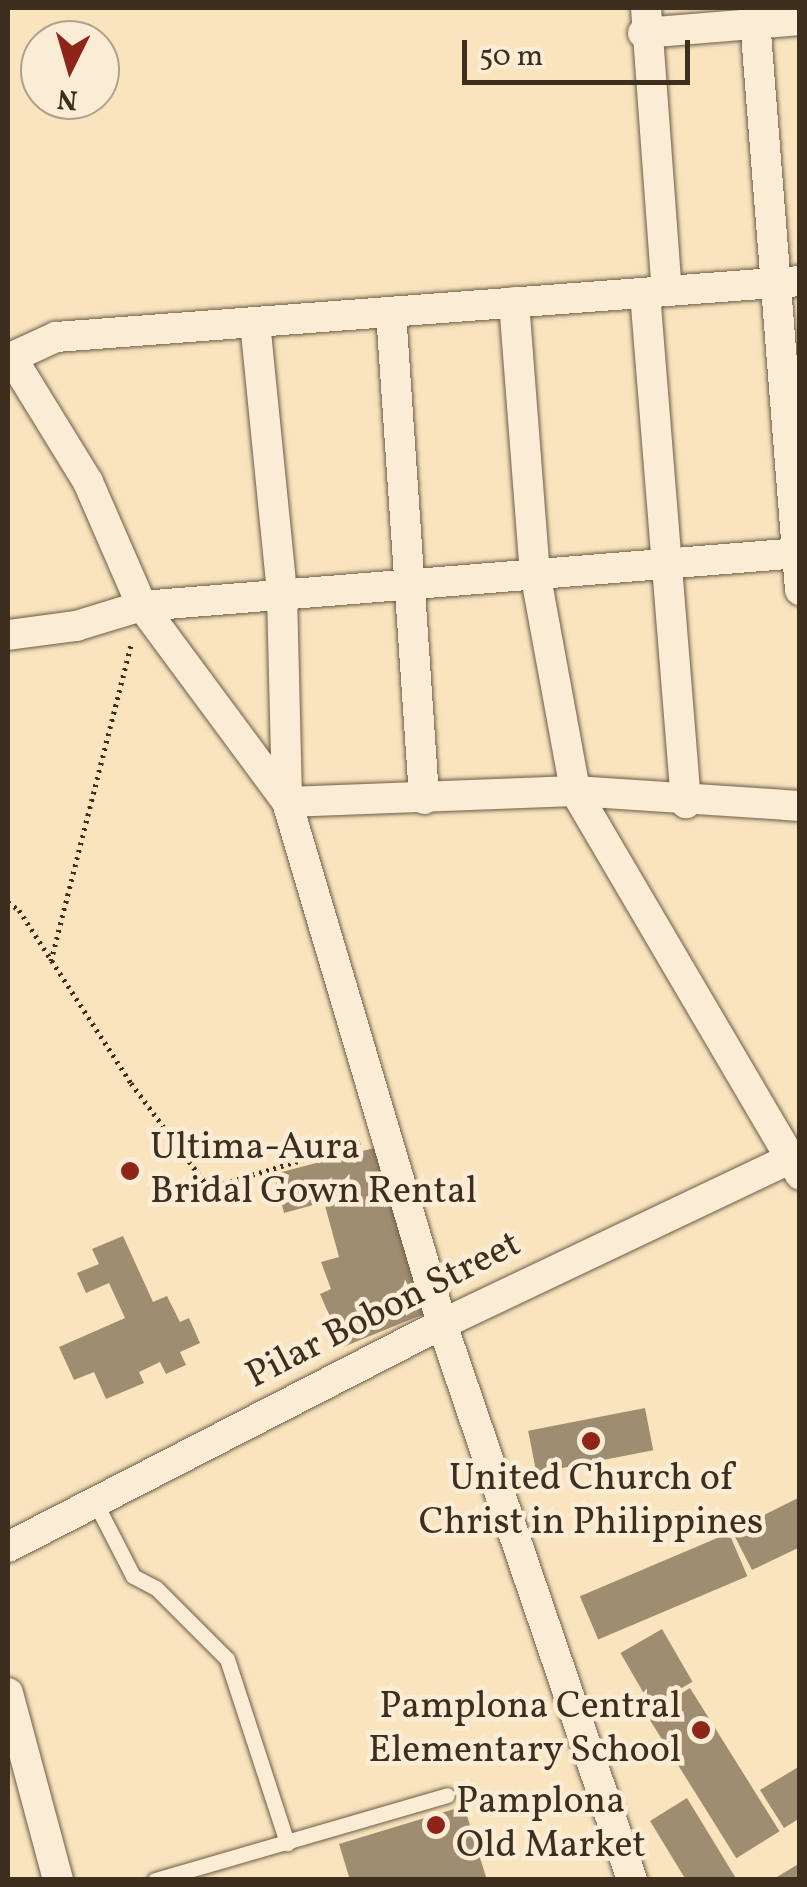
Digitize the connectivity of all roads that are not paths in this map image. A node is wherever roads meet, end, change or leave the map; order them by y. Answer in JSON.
{"nodes":[{"id":1,"x":755,"y":16,"type":"edge"},
{"id":2,"x":645,"y":20,"type":"edge"},
{"id":3,"x":800,"y":20,"type":"edge"},
{"id":4,"x":788,"y":282,"type":"edge"},
{"id":5,"x":656,"y":292,"type":"junction"},
{"id":6,"x":514,"y":302,"type":"junction"},
{"id":7,"x":391,"y":312,"type":"junction"},
{"id":8,"x":255,"y":322,"type":"junction"},
{"id":9,"x":10,"y":359,"type":"edge"},
{"id":10,"x":798,"y":553,"type":"edge"},
{"id":11,"x":667,"y":562,"type":"junction"},
{"id":12,"x":536,"y":572,"type":"junction"},
{"id":13,"x":409,"y":582,"type":"junction"},
{"id":14,"x":800,"y":590,"type":"edge"},
{"id":15,"x":282,"y":594,"type":"junction"},
{"id":16,"x":142,"y":606,"type":"junction"},
{"id":17,"x":8,"y":634,"type":"edge"},
{"id":18,"x":574,"y":792,"type":"junction"},
{"id":19,"x":424,"y":798,"type":"junction"},
{"id":20,"x":287,"y":802,"type":"junction"},
{"id":21,"x":686,"y":803,"type":"junction"},
{"id":22,"x":800,"y":806,"type":"edge"},
{"id":23,"x":795,"y":1162,"type":"edge"},
{"id":24,"x":442,"y":1324,"type":"junction"},
{"id":25,"x":96,"y":1504,"type":"junction"},
{"id":26,"x":8,"y":1547,"type":"edge"},
{"id":27,"x":8,"y":1693,"type":"edge"},
{"id":28,"x":446,"y":1794,"type":"dead end"},
{"id":29,"x":288,"y":1843,"type":"junction"},
{"id":30,"x":624,"y":1877,"type":"edge"},
{"id":31,"x":58,"y":1880,"type":"edge"},
{"id":32,"x":155,"y":1880,"type":"edge"}],
"edges":[{"from":1,"to":2,"type":"street"},
{"from":1,"to":3,"type":"street"},
{"from":1,"to":4,"type":"street"},
{"from":2,"to":5,"type":"street"},
{"from":4,"to":5,"type":"street"},
{"from":4,"to":10,"type":"street"},
{"from":5,"to":6,"type":"street"},
{"from":5,"to":11,"type":"street"},
{"from":6,"to":7,"type":"street"},
{"from":6,"to":12,"type":"street"},
{"from":7,"to":8,"type":"street"},
{"from":7,"to":13,"type":"street"},
{"from":8,"to":9,"type":"street"},
{"from":8,"to":15,"type":"street"},
{"from":9,"to":16,"type":"street"},
{"from":10,"to":11,"type":"street"},
{"from":10,"to":14,"type":"street"},
{"from":11,"to":12,"type":"street"},
{"from":11,"to":21,"type":"street"},
{"from":12,"to":13,"type":"street"},
{"from":12,"to":18,"type":"street"},
{"from":13,"to":15,"type":"street"},
{"from":13,"to":19,"type":"street"},
{"from":15,"to":16,"type":"street"},
{"from":15,"to":20,"type":"street"},
{"from":16,"to":17,"type":"street"},
{"from":16,"to":20,"type":"street"},
{"from":18,"to":19,"type":"street"},
{"from":18,"to":21,"type":"street"},
{"from":18,"to":23,"type":"street"},
{"from":19,"to":20,"type":"street"},
{"from":20,"to":24,"type":"street"},
{"from":21,"to":22,"type":"street"},
{"from":23,"to":24,"type":"street","name":"Pilar Bobon Street"},
{"from":24,"to":25,"type":"street","name":"Pilar Bobon Street"},
{"from":24,"to":30,"type":"street"},
{"from":25,"to":26,"type":"street","name":"Pilar Bobon Street"},
{"from":25,"to":29,"type":"lane"},
{"from":27,"to":31,"type":"street"},
{"from":28,"to":29,"type":"lane"},
{"from":29,"to":32,"type":"lane"}]}
